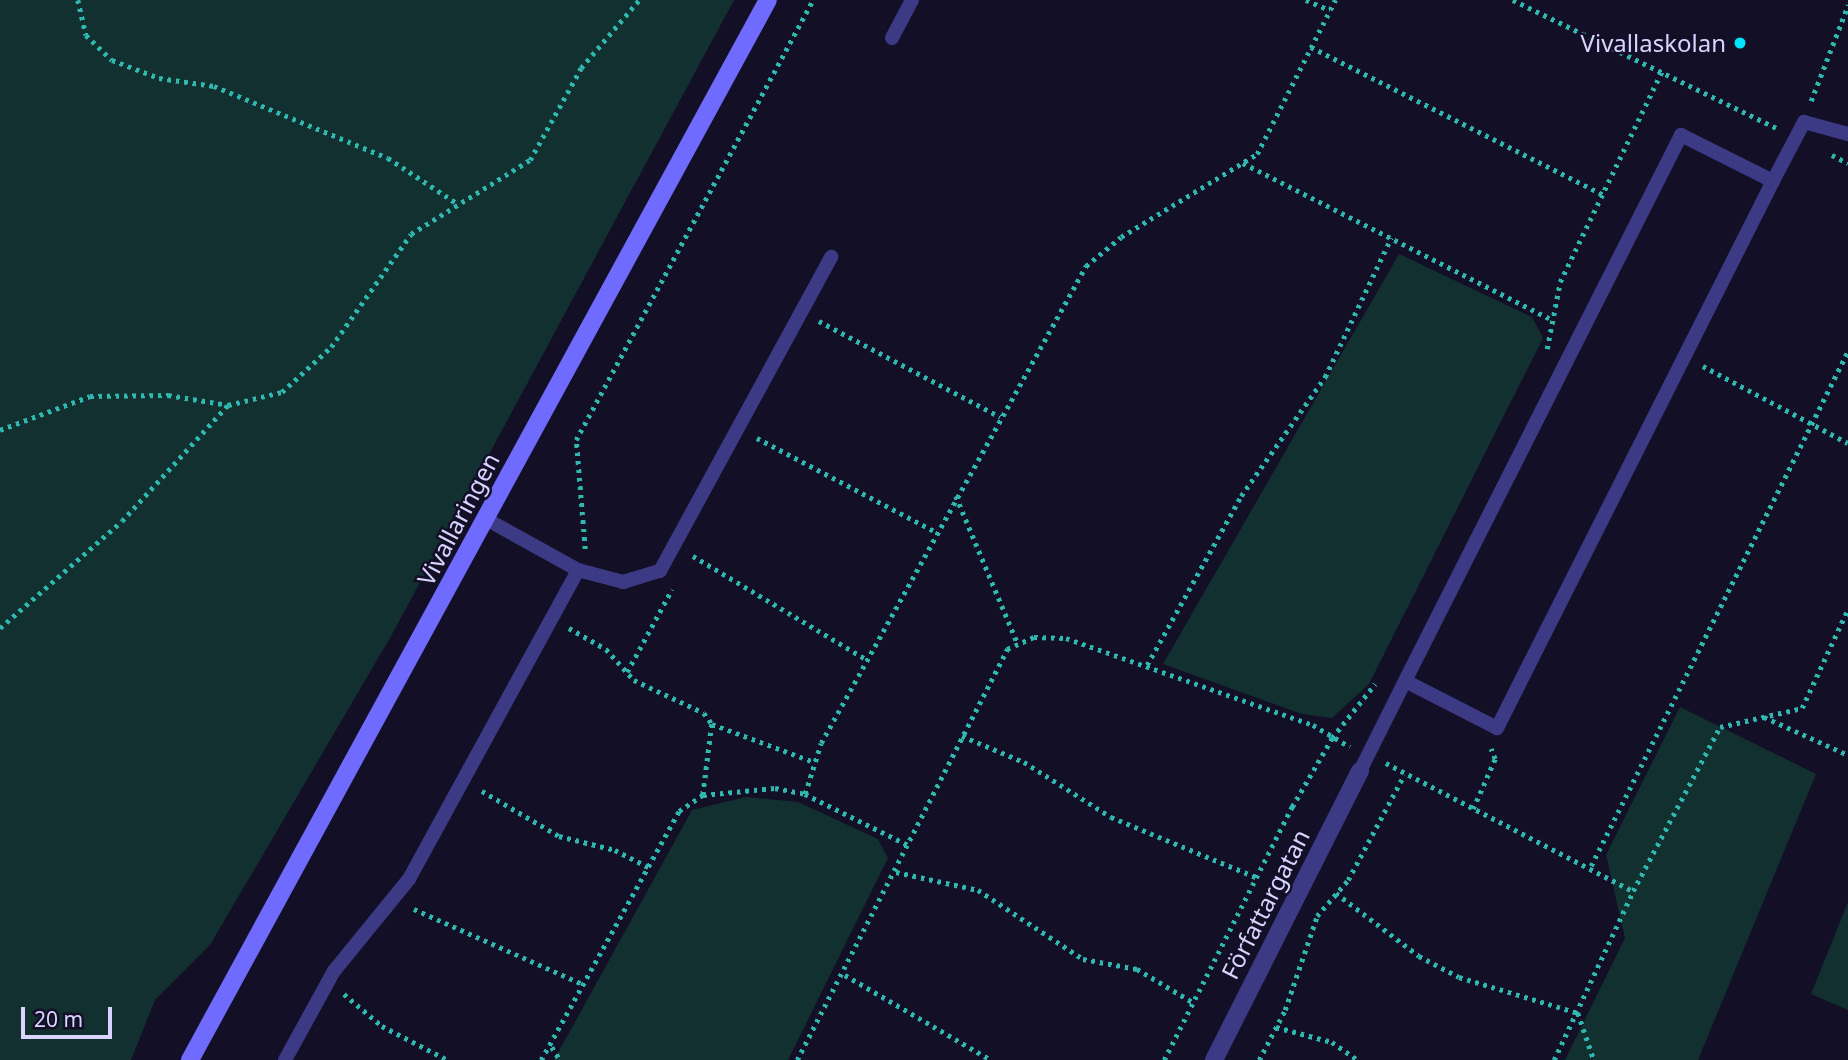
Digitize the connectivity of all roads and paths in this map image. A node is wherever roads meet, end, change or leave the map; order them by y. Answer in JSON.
{"nodes":[{"id":1,"x":78,"y":0,"type":"edge"},
{"id":2,"x":639,"y":0,"type":"edge"},
{"id":3,"x":768,"y":0,"type":"edge"},
{"id":4,"x":813,"y":0,"type":"edge"},
{"id":5,"x":912,"y":0,"type":"edge"},
{"id":6,"x":1306,"y":0,"type":"edge"},
{"id":7,"x":1335,"y":0,"type":"edge"},
{"id":8,"x":1513,"y":0,"type":"edge"},
{"id":9,"x":1848,"y":5,"type":"edge"},
{"id":10,"x":1329,"y":10,"type":"junction"},
{"id":11,"x":892,"y":38,"type":"dead end"},
{"id":12,"x":1311,"y":47,"type":"junction"},
{"id":13,"x":1662,"y":71,"type":"junction"},
{"id":14,"x":1804,"y":122,"type":"junction"},
{"id":15,"x":1848,"y":134,"type":"edge"},
{"id":16,"x":1794,"y":137,"type":"junction"},
{"id":17,"x":1243,"y":163,"type":"junction"},
{"id":18,"x":1848,"y":163,"type":"edge"},
{"id":19,"x":1773,"y":181,"type":"junction"},
{"id":20,"x":1604,"y":195,"type":"junction"},
{"id":21,"x":458,"y":204,"type":"junction"},
{"id":22,"x":1391,"y":239,"type":"junction"},
{"id":23,"x":831,"y":257,"type":"dead end"},
{"id":24,"x":801,"y":312,"type":"junction"},
{"id":25,"x":1551,"y":319,"type":"junction"},
{"id":26,"x":1848,"y":351,"type":"edge"},
{"id":27,"x":1685,"y":356,"type":"junction"},
{"id":28,"x":1540,"y":363,"type":"dead end"},
{"id":29,"x":229,"y":405,"type":"junction"},
{"id":30,"x":1000,"y":417,"type":"junction"},
{"id":31,"x":1813,"y":422,"type":"junction"},
{"id":32,"x":738,"y":428,"type":"junction"},
{"id":33,"x":0,"y":430,"type":"edge"},
{"id":34,"x":1848,"y":443,"type":"edge"},
{"id":35,"x":956,"y":496,"type":"junction"},
{"id":36,"x":486,"y":519,"type":"junction"},
{"id":37,"x":936,"y":532,"type":"junction"},
{"id":38,"x":674,"y":546,"type":"junction"},
{"id":39,"x":691,"y":555,"type":"junction"},
{"id":40,"x":684,"y":566,"type":"dead end"},
{"id":41,"x":578,"y":570,"type":"junction"},
{"id":42,"x":678,"y":578,"type":"dead end"},
{"id":43,"x":1848,"y":609,"type":"edge"},
{"id":44,"x":550,"y":618,"type":"junction"},
{"id":45,"x":0,"y":628,"type":"edge"},
{"id":46,"x":1018,"y":644,"type":"junction"},
{"id":47,"x":866,"y":659,"type":"junction"},
{"id":48,"x":1147,"y":665,"type":"junction"},
{"id":49,"x":626,"y":671,"type":"junction"},
{"id":50,"x":1380,"y":676,"type":"dead end"},
{"id":51,"x":1405,"y":681,"type":"junction"},
{"id":52,"x":1764,"y":717,"type":"junction"},
{"id":53,"x":712,"y":724,"type":"junction"},
{"id":54,"x":1497,"y":728,"type":"junction"},
{"id":55,"x":962,"y":736,"type":"junction"},
{"id":56,"x":1332,"y":738,"type":"junction"},
{"id":57,"x":1369,"y":753,"type":"junction"},
{"id":58,"x":1848,"y":755,"type":"edge"},
{"id":59,"x":814,"y":762,"type":"junction"},
{"id":60,"x":1360,"y":771,"type":"joint"},
{"id":61,"x":1404,"y":775,"type":"junction"},
{"id":62,"x":464,"y":778,"type":"junction"},
{"id":63,"x":805,"y":794,"type":"junction"},
{"id":64,"x":703,"y":795,"type":"junction"},
{"id":65,"x":1473,"y":809,"type":"junction"},
{"id":66,"x":908,"y":845,"type":"junction"},
{"id":67,"x":1591,"y":866,"type":"junction"},
{"id":68,"x":649,"y":867,"type":"junction"},
{"id":69,"x":895,"y":872,"type":"junction"},
{"id":70,"x":1258,"y":878,"type":"junction"},
{"id":71,"x":1633,"y":891,"type":"junction"},
{"id":72,"x":1336,"y":893,"type":"junction"},
{"id":73,"x":396,"y":899,"type":"junction"},
{"id":74,"x":845,"y":975,"type":"junction"},
{"id":75,"x":326,"y":984,"type":"junction"},
{"id":76,"x":585,"y":985,"type":"junction"},
{"id":77,"x":1194,"y":1003,"type":"junction"},
{"id":78,"x":1578,"y":1013,"type":"junction"},
{"id":79,"x":1276,"y":1027,"type":"junction"},
{"id":80,"x":552,"y":1047,"type":"junction"},
{"id":81,"x":190,"y":1060,"type":"edge"},
{"id":82,"x":285,"y":1060,"type":"edge"},
{"id":83,"x":448,"y":1060,"type":"edge"},
{"id":84,"x":541,"y":1060,"type":"edge"},
{"id":85,"x":560,"y":1060,"type":"edge"},
{"id":86,"x":797,"y":1060,"type":"edge"},
{"id":87,"x":991,"y":1060,"type":"edge"},
{"id":88,"x":1164,"y":1060,"type":"edge"},
{"id":89,"x":1214,"y":1060,"type":"edge"},
{"id":90,"x":1259,"y":1060,"type":"edge"},
{"id":91,"x":1358,"y":1060,"type":"edge"},
{"id":92,"x":1554,"y":1060,"type":"edge"},
{"id":93,"x":1594,"y":1060,"type":"edge"}],
"edges":[{"from":1,"to":21,"type":"path"},
{"from":2,"to":21,"type":"path"},
{"from":3,"to":36,"type":"street","name":"Vivallaringen"},
{"from":4,"to":41,"type":"path"},
{"from":5,"to":11,"type":"lane"},
{"from":6,"to":10,"type":"path"},
{"from":7,"to":10,"type":"path"},
{"from":8,"to":13,"type":"path"},
{"from":9,"to":14,"type":"path"},
{"from":10,"to":12,"type":"path"},
{"from":12,"to":17,"type":"path"},
{"from":12,"to":20,"type":"path"},
{"from":13,"to":16,"type":"path"},
{"from":13,"to":20,"type":"path"},
{"from":14,"to":15,"type":"lane"},
{"from":14,"to":16,"type":"lane"},
{"from":16,"to":18,"type":"path"},
{"from":16,"to":19,"type":"lane"},
{"from":17,"to":22,"type":"path"},
{"from":17,"to":30,"type":"path"},
{"from":19,"to":27,"type":"lane"},
{"from":19,"to":51,"type":"lane"},
{"from":20,"to":25,"type":"path"},
{"from":21,"to":29,"type":"path"},
{"from":22,"to":25,"type":"path"},
{"from":22,"to":48,"type":"path"},
{"from":23,"to":24,"type":"lane"},
{"from":24,"to":30,"type":"path"},
{"from":24,"to":32,"type":"lane"},
{"from":25,"to":28,"type":"path"},
{"from":26,"to":31,"type":"path"},
{"from":27,"to":31,"type":"path"},
{"from":27,"to":54,"type":"lane"},
{"from":29,"to":33,"type":"path"},
{"from":29,"to":45,"type":"path"},
{"from":30,"to":35,"type":"path"},
{"from":31,"to":34,"type":"path"},
{"from":31,"to":67,"type":"path"},
{"from":32,"to":37,"type":"path"},
{"from":32,"to":38,"type":"lane"},
{"from":35,"to":37,"type":"path"},
{"from":35,"to":46,"type":"path"},
{"from":36,"to":41,"type":"lane"},
{"from":36,"to":81,"type":"street","name":"Vivallaringen"},
{"from":37,"to":47,"type":"path"},
{"from":38,"to":39,"type":"path"},
{"from":38,"to":41,"type":"lane"},
{"from":39,"to":40,"type":"path"},
{"from":39,"to":47,"type":"path"},
{"from":41,"to":44,"type":"lane"},
{"from":42,"to":49,"type":"path"},
{"from":43,"to":52,"type":"path"},
{"from":44,"to":49,"type":"path"},
{"from":44,"to":62,"type":"lane"},
{"from":46,"to":48,"type":"path"},
{"from":46,"to":55,"type":"path"},
{"from":47,"to":59,"type":"path"},
{"from":48,"to":56,"type":"path"},
{"from":49,"to":53,"type":"path"},
{"from":50,"to":56,"type":"path"},
{"from":51,"to":54,"type":"lane"},
{"from":51,"to":57,"type":"lane"},
{"from":52,"to":58,"type":"path"},
{"from":52,"to":71,"type":"path"},
{"from":53,"to":59,"type":"path"},
{"from":53,"to":64,"type":"path"},
{"from":54,"to":65,"type":"path"},
{"from":55,"to":66,"type":"path"},
{"from":55,"to":70,"type":"path"},
{"from":56,"to":57,"type":"path"},
{"from":56,"to":70,"type":"path"},
{"from":57,"to":60,"type":"lane"},
{"from":57,"to":61,"type":"path"},
{"from":59,"to":63,"type":"path"},
{"from":60,"to":89,"type":"street","name":"Författargatan"},
{"from":61,"to":65,"type":"path"},
{"from":61,"to":72,"type":"path"},
{"from":62,"to":68,"type":"path"},
{"from":62,"to":73,"type":"lane"},
{"from":63,"to":64,"type":"path"},
{"from":63,"to":66,"type":"path"},
{"from":64,"to":68,"type":"path"},
{"from":65,"to":67,"type":"path"},
{"from":66,"to":69,"type":"path"},
{"from":67,"to":71,"type":"path"},
{"from":68,"to":76,"type":"path"},
{"from":69,"to":74,"type":"path"},
{"from":69,"to":77,"type":"path"},
{"from":70,"to":77,"type":"path"},
{"from":71,"to":78,"type":"path"},
{"from":72,"to":78,"type":"path"},
{"from":72,"to":79,"type":"path"},
{"from":73,"to":75,"type":"lane"},
{"from":73,"to":76,"type":"path"},
{"from":74,"to":86,"type":"path"},
{"from":74,"to":87,"type":"path"},
{"from":75,"to":82,"type":"lane"},
{"from":75,"to":83,"type":"path"},
{"from":76,"to":80,"type":"path"},
{"from":77,"to":88,"type":"path"},
{"from":78,"to":92,"type":"path"},
{"from":78,"to":93,"type":"path"},
{"from":79,"to":90,"type":"path"},
{"from":79,"to":91,"type":"path"},
{"from":80,"to":84,"type":"path"},
{"from":80,"to":85,"type":"path"}]}
